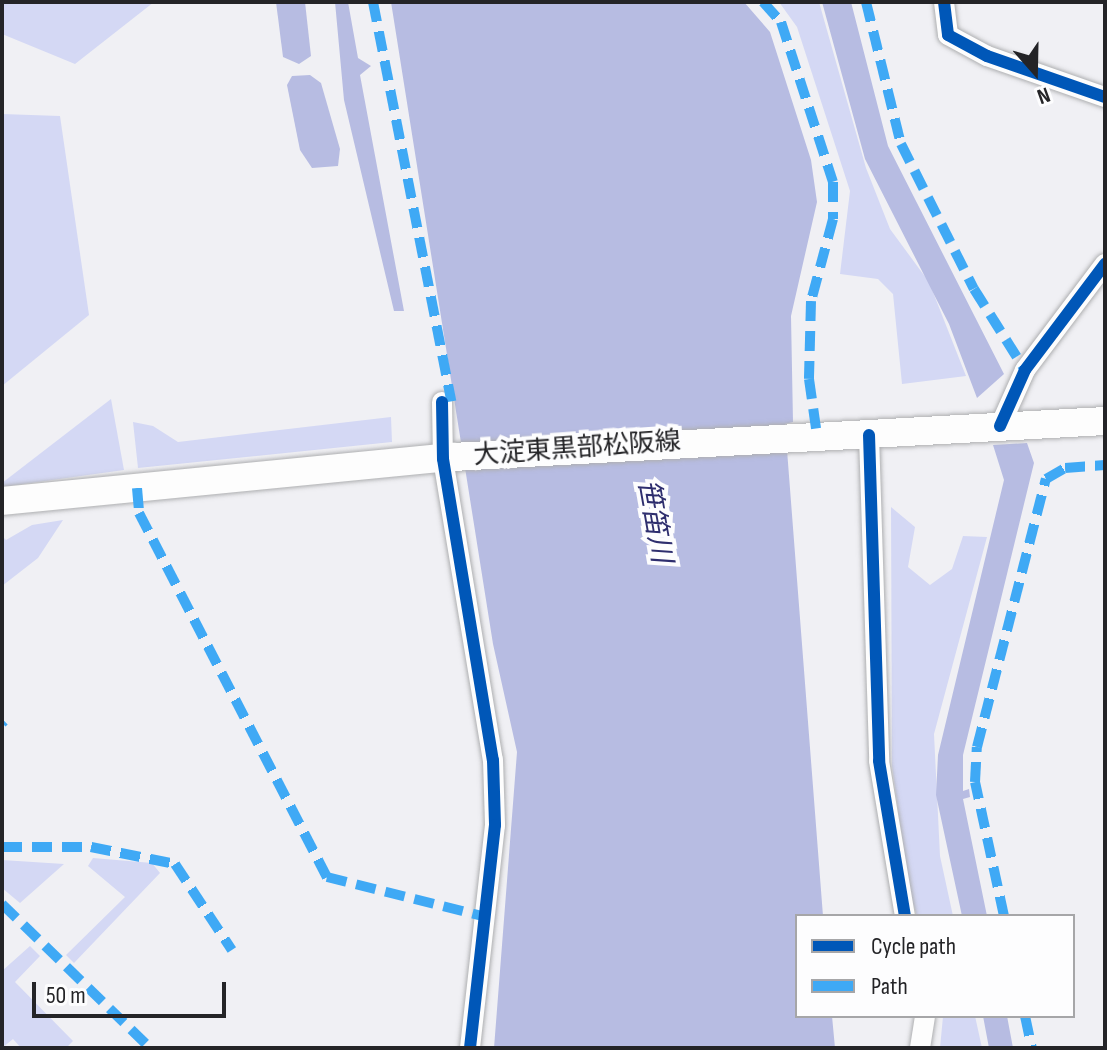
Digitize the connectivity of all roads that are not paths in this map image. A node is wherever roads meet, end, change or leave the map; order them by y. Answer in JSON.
{"nodes":[{"id":1,"x":944,"y":2,"type":"edge"},
{"id":2,"x":1105,"y":97,"type":"edge"},
{"id":3,"x":1105,"y":264,"type":"edge"},
{"id":4,"x":442,"y":402,"type":"dead end"},
{"id":5,"x":1105,"y":421,"type":"edge"},
{"id":6,"x":1000,"y":426,"type":"junction"},
{"id":7,"x":869,"y":435,"type":"junction"},
{"id":8,"x":448,"y":458,"type":"junction"},
{"id":9,"x":2,"y":501,"type":"edge"},
{"id":10,"x":905,"y":914,"type":"edge"},
{"id":11,"x":925,"y":1018,"type":"edge"},
{"id":12,"x":470,"y":1048,"type":"edge"},
{"id":13,"x":920,"y":1048,"type":"edge"}],
"edges":[{"from":1,"to":2,"type":"street"},
{"from":3,"to":6,"type":"street"},
{"from":4,"to":8,"type":"street"},
{"from":5,"to":6,"type":"main road","name":"大淀東黒部松阪線"},
{"from":6,"to":7,"type":"main road","name":"大淀東黒部松阪線"},
{"from":7,"to":8,"type":"main road","name":"大淀東黒部松阪線"},
{"from":7,"to":10,"type":"street"},
{"from":8,"to":9,"type":"main road","name":"大淀東黒部松阪線"},
{"from":8,"to":12,"type":"street"},
{"from":11,"to":13,"type":"street"}]}
